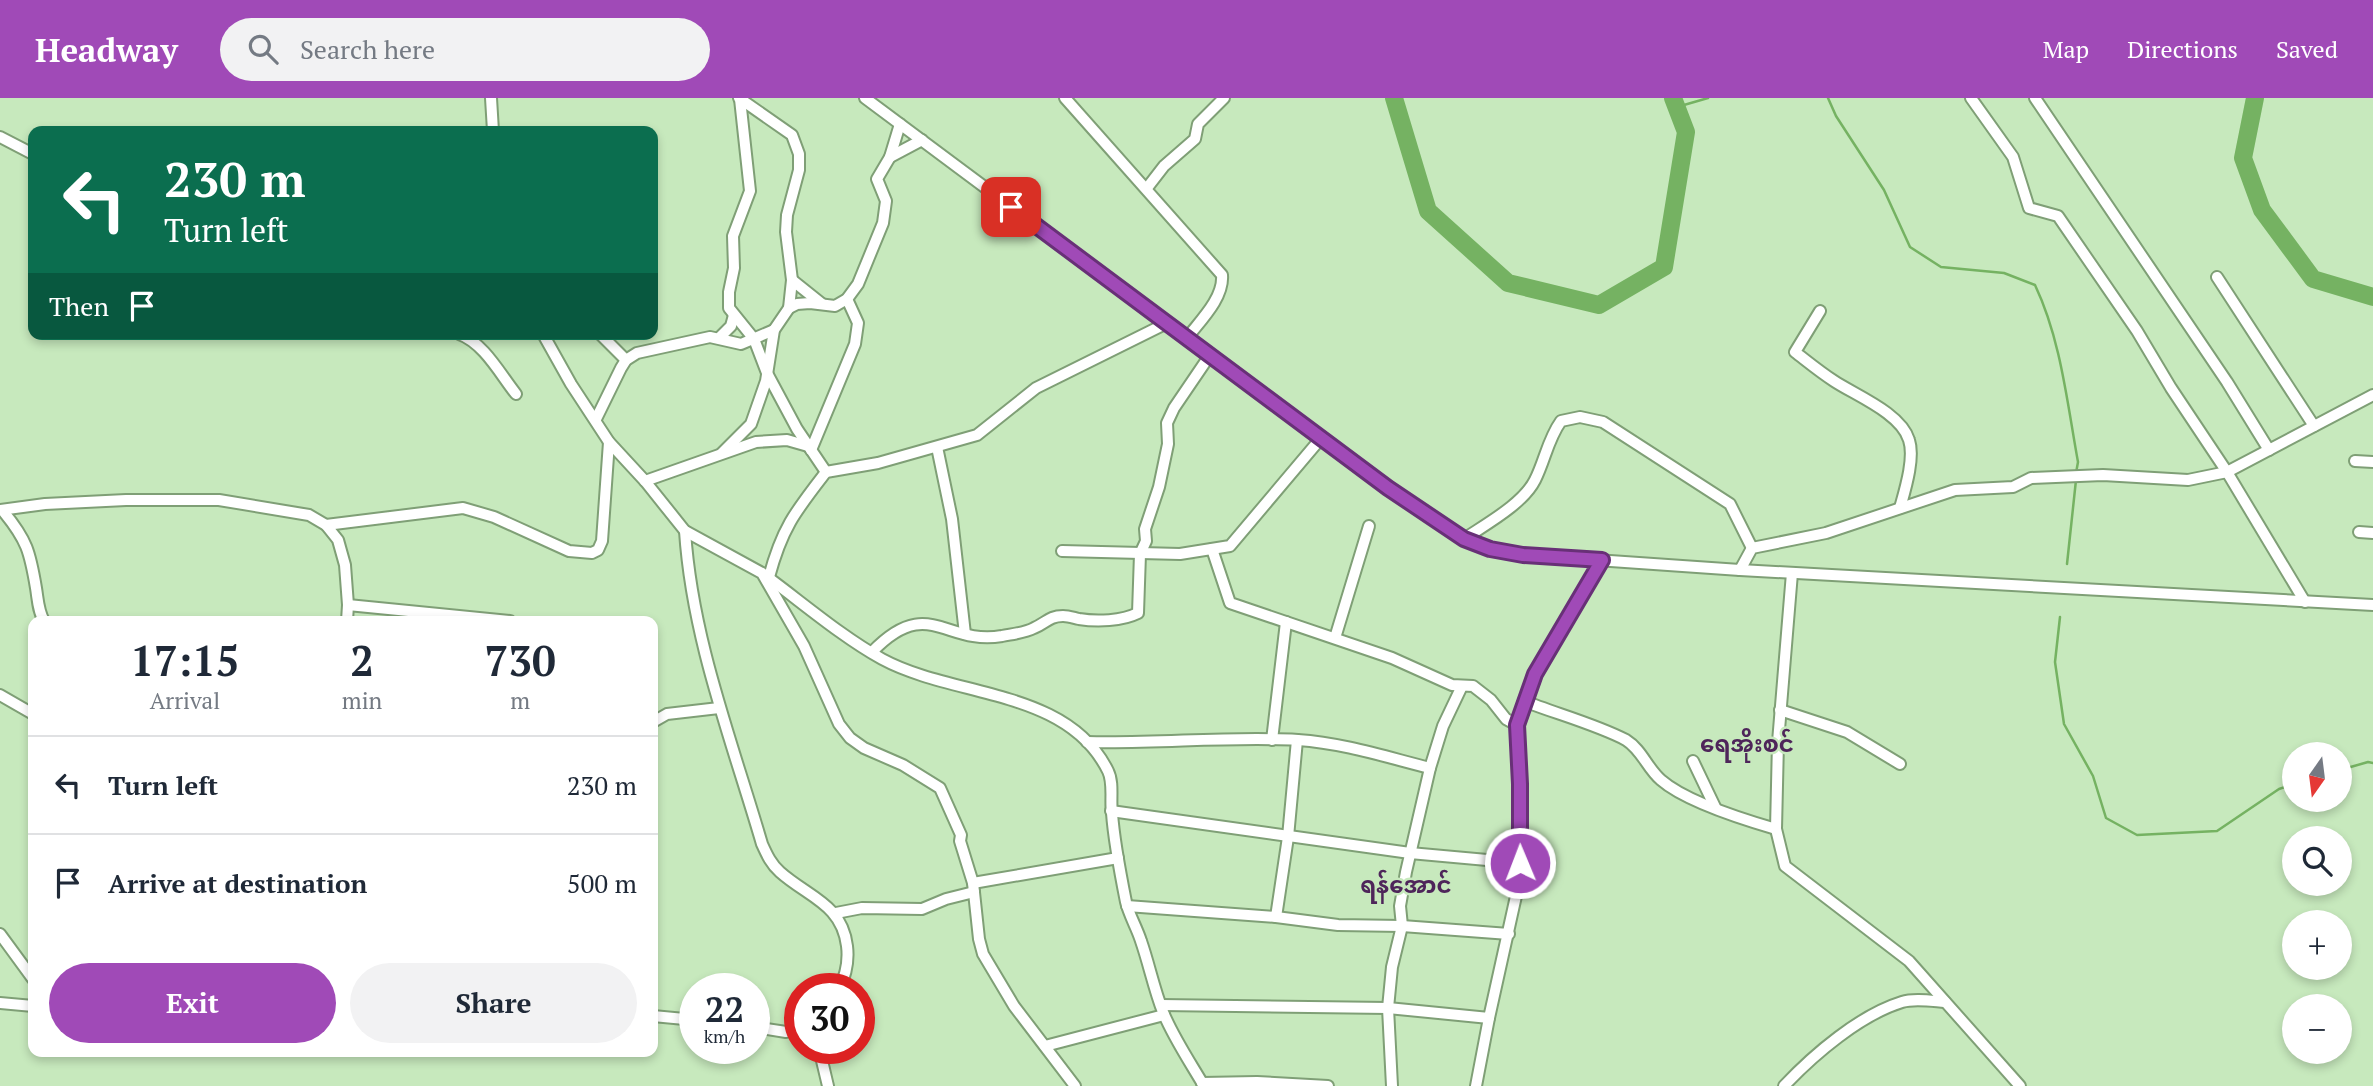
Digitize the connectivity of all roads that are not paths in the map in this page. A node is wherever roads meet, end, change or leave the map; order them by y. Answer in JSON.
{"nodes":[{"id":1,"x":491,"y":98,"type":"edge"},
{"id":2,"x":739,"y":98,"type":"edge"},
{"id":3,"x":865,"y":98,"type":"edge"},
{"id":4,"x":1065,"y":98,"type":"edge"},
{"id":5,"x":1223,"y":98,"type":"edge"},
{"id":6,"x":1972,"y":98,"type":"edge"},
{"id":7,"x":2035,"y":98,"type":"edge"},
{"id":8,"x":900,"y":124,"type":"junction"},
{"id":9,"x":492,"y":126,"type":"edge"},
{"id":10,"x":0,"y":137,"type":"edge"},
{"id":11,"x":922,"y":140,"type":"junction"},
{"id":12,"x":28,"y":151,"type":"edge"},
{"id":13,"x":890,"y":157,"type":"junction"},
{"id":14,"x":1147,"y":188,"type":"junction"},
{"id":15,"x":2217,"y":277,"type":"dead end"},
{"id":16,"x":792,"y":279,"type":"junction"},
{"id":17,"x":847,"y":299,"type":"junction"},
{"id":18,"x":822,"y":305,"type":"junction"},
{"id":19,"x":789,"y":308,"type":"junction"},
{"id":20,"x":1820,"y":311,"type":"dead end"},
{"id":21,"x":738,"y":320,"type":"junction"},
{"id":22,"x":1167,"y":323,"type":"junction"},
{"id":23,"x":776,"y":326,"type":"junction"},
{"id":24,"x":720,"y":337,"type":"junction"},
{"id":25,"x":1187,"y":338,"type":"junction"},
{"id":26,"x":754,"y":339,"type":"junction"},
{"id":27,"x":471,"y":340,"type":"edge"},
{"id":28,"x":546,"y":340,"type":"edge"},
{"id":29,"x":606,"y":340,"type":"edge"},
{"id":30,"x":1210,"y":355,"type":"junction"},
{"id":31,"x":626,"y":360,"type":"junction"},
{"id":32,"x":767,"y":373,"type":"junction"},
{"id":33,"x":516,"y":394,"type":"dead end"},
{"id":34,"x":2373,"y":395,"type":"edge"},
{"id":35,"x":596,"y":419,"type":"junction"},
{"id":36,"x":2314,"y":426,"type":"junction"},
{"id":37,"x":1322,"y":437,"type":"junction"},
{"id":38,"x":609,"y":442,"type":"junction"},
{"id":39,"x":937,"y":447,"type":"junction"},
{"id":40,"x":810,"y":448,"type":"junction"},
{"id":41,"x":2269,"y":450,"type":"junction"},
{"id":42,"x":722,"y":453,"type":"junction"},
{"id":43,"x":2355,"y":461,"type":"dead end"},
{"id":44,"x":2373,"y":462,"type":"edge"},
{"id":45,"x":826,"y":472,"type":"junction"},
{"id":46,"x":2227,"y":472,"type":"junction"},
{"id":47,"x":645,"y":481,"type":"junction"},
{"id":48,"x":1900,"y":508,"type":"junction"},
{"id":49,"x":2,"y":510,"type":"edge"},
{"id":50,"x":326,"y":525,"type":"junction"},
{"id":51,"x":1370,"y":526,"type":"dead end"},
{"id":52,"x":685,"y":531,"type":"junction"},
{"id":53,"x":2359,"y":532,"type":"dead end"},
{"id":54,"x":2373,"y":533,"type":"edge"},
{"id":55,"x":1464,"y":539,"type":"junction"},
{"id":56,"x":1752,"y":548,"type":"junction"},
{"id":57,"x":1212,"y":549,"type":"junction"},
{"id":58,"x":1062,"y":551,"type":"dead end"},
{"id":59,"x":1140,"y":554,"type":"junction"},
{"id":60,"x":1602,"y":560,"type":"junction"},
{"id":61,"x":1740,"y":570,"type":"junction"},
{"id":62,"x":1792,"y":573,"type":"junction"},
{"id":63,"x":766,"y":575,"type":"junction"},
{"id":64,"x":2305,"y":601,"type":"junction"},
{"id":65,"x":348,"y":605,"type":"junction"},
{"id":66,"x":2373,"y":606,"type":"edge"},
{"id":67,"x":385,"y":608,"type":"junction"},
{"id":68,"x":42,"y":616,"type":"edge"},
{"id":69,"x":347,"y":616,"type":"edge"},
{"id":70,"x":384,"y":616,"type":"edge"},
{"id":71,"x":462,"y":616,"type":"edge"},
{"id":72,"x":1286,"y":622,"type":"junction"},
{"id":73,"x":965,"y":634,"type":"junction"},
{"id":74,"x":1335,"y":638,"type":"junction"},
{"id":75,"x":872,"y":652,"type":"junction"},
{"id":76,"x":1462,"y":686,"type":"junction"},
{"id":77,"x":0,"y":695,"type":"edge"},
{"id":78,"x":1524,"y":701,"type":"junction"},
{"id":79,"x":719,"y":708,"type":"junction"},
{"id":80,"x":1780,"y":710,"type":"junction"},
{"id":81,"x":28,"y":711,"type":"edge"},
{"id":82,"x":658,"y":719,"type":"edge"},
{"id":83,"x":1517,"y":725,"type":"junction"},
{"id":84,"x":1272,"y":740,"type":"junction"},
{"id":85,"x":1297,"y":740,"type":"junction"},
{"id":86,"x":1087,"y":742,"type":"junction"},
{"id":87,"x":1693,"y":761,"type":"dead end"},
{"id":88,"x":1900,"y":764,"type":"dead end"},
{"id":89,"x":1430,"y":768,"type":"junction"},
{"id":90,"x":1715,"y":807,"type":"junction"},
{"id":91,"x":1111,"y":811,"type":"junction"},
{"id":92,"x":1776,"y":829,"type":"junction"},
{"id":93,"x":1288,"y":837,"type":"junction"},
{"id":94,"x":1410,"y":853,"type":"junction"},
{"id":95,"x":1118,"y":858,"type":"junction"},
{"id":96,"x":1520,"y":863,"type":"junction"},
{"id":97,"x":973,"y":888,"type":"junction"},
{"id":98,"x":1127,"y":906,"type":"junction"},
{"id":99,"x":836,"y":913,"type":"junction"},
{"id":100,"x":1276,"y":917,"type":"junction"},
{"id":101,"x":1402,"y":926,"type":"junction"},
{"id":102,"x":0,"y":934,"type":"edge"},
{"id":103,"x":1509,"y":934,"type":"junction"},
{"id":104,"x":28,"y":972,"type":"edge"},
{"id":105,"x":845,"y":973,"type":"edge"},
{"id":106,"x":1945,"y":1002,"type":"junction"},
{"id":107,"x":0,"y":1003,"type":"edge"},
{"id":108,"x":28,"y":1006,"type":"edge"},
{"id":109,"x":1388,"y":1008,"type":"junction"},
{"id":110,"x":1163,"y":1010,"type":"junction"},
{"id":111,"x":658,"y":1016,"type":"edge"},
{"id":112,"x":679,"y":1018,"type":"edge"},
{"id":113,"x":1489,"y":1018,"type":"junction"},
{"id":114,"x":1045,"y":1046,"type":"junction"},
{"id":115,"x":823,"y":1064,"type":"edge"},
{"id":116,"x":1203,"y":1084,"type":"edge"},
{"id":117,"x":828,"y":1086,"type":"edge"},
{"id":118,"x":1075,"y":1086,"type":"edge"},
{"id":119,"x":1328,"y":1086,"type":"edge"},
{"id":120,"x":1392,"y":1086,"type":"edge"},
{"id":121,"x":1476,"y":1086,"type":"edge"},
{"id":122,"x":1784,"y":1086,"type":"edge"},
{"id":123,"x":2020,"y":1086,"type":"edge"}],
"edges":[{"from":1,"to":9,"type":"street"},
{"from":2,"to":16,"type":"street"},
{"from":2,"to":21,"type":"street"},
{"from":3,"to":8,"type":"street"},
{"from":4,"to":14,"type":"street"},
{"from":5,"to":14,"type":"street"},
{"from":6,"to":46,"type":"street"},
{"from":7,"to":41,"type":"street"},
{"from":8,"to":11,"type":"street"},
{"from":8,"to":13,"type":"street"},
{"from":10,"to":12,"type":"street"},
{"from":11,"to":13,"type":"street"},
{"from":11,"to":22,"type":"street"},
{"from":13,"to":17,"type":"street"},
{"from":14,"to":25,"type":"street"},
{"from":15,"to":36,"type":"street"},
{"from":16,"to":18,"type":"street"},
{"from":16,"to":19,"type":"street"},
{"from":17,"to":18,"type":"street"},
{"from":17,"to":40,"type":"street"},
{"from":18,"to":19,"type":"street"},
{"from":19,"to":23,"type":"street"},
{"from":20,"to":48,"type":"street"},
{"from":21,"to":23,"type":"street"},
{"from":21,"to":24,"type":"street"},
{"from":21,"to":26,"type":"street"},
{"from":22,"to":25,"type":"street"},
{"from":22,"to":39,"type":"street"},
{"from":23,"to":26,"type":"street"},
{"from":23,"to":32,"type":"street"},
{"from":24,"to":26,"type":"street"},
{"from":24,"to":31,"type":"street"},
{"from":25,"to":30,"type":"street"},
{"from":26,"to":32,"type":"street"},
{"from":27,"to":33,"type":"street"},
{"from":28,"to":35,"type":"street"},
{"from":29,"to":31,"type":"street"},
{"from":30,"to":37,"type":"street"},
{"from":30,"to":59,"type":"street"},
{"from":31,"to":35,"type":"street"},
{"from":32,"to":40,"type":"street"},
{"from":32,"to":42,"type":"street"},
{"from":34,"to":36,"type":"street"},
{"from":35,"to":38,"type":"street"},
{"from":36,"to":41,"type":"street"},
{"from":37,"to":55,"type":"street"},
{"from":37,"to":57,"type":"street"},
{"from":38,"to":47,"type":"street"},
{"from":38,"to":50,"type":"street"},
{"from":39,"to":45,"type":"street"},
{"from":39,"to":73,"type":"street"},
{"from":40,"to":42,"type":"street"},
{"from":40,"to":45,"type":"street"},
{"from":41,"to":46,"type":"street"},
{"from":42,"to":47,"type":"street"},
{"from":43,"to":44,"type":"street"},
{"from":45,"to":63,"type":"street"},
{"from":46,"to":48,"type":"street"},
{"from":46,"to":64,"type":"street"},
{"from":47,"to":52,"type":"street"},
{"from":48,"to":56,"type":"street"},
{"from":49,"to":50,"type":"street"},
{"from":49,"to":68,"type":"street"},
{"from":50,"to":65,"type":"street"},
{"from":51,"to":74,"type":"street"},
{"from":52,"to":63,"type":"street"},
{"from":52,"to":79,"type":"street"},
{"from":53,"to":54,"type":"street"},
{"from":55,"to":56,"type":"street"},
{"from":55,"to":60,"type":"street"},
{"from":56,"to":61,"type":"street"},
{"from":57,"to":59,"type":"street"},
{"from":57,"to":72,"type":"street"},
{"from":58,"to":59,"type":"street"},
{"from":59,"to":73,"type":"street"},
{"from":60,"to":61,"type":"street"},
{"from":60,"to":78,"type":"street"},
{"from":61,"to":62,"type":"street"},
{"from":62,"to":64,"type":"street"},
{"from":62,"to":80,"type":"street"},
{"from":63,"to":75,"type":"street"},
{"from":63,"to":97,"type":"street"},
{"from":64,"to":66,"type":"street"},
{"from":65,"to":67,"type":"street"},
{"from":65,"to":69,"type":"street"},
{"from":67,"to":70,"type":"street"},
{"from":67,"to":71,"type":"street"},
{"from":72,"to":74,"type":"street"},
{"from":72,"to":84,"type":"street"},
{"from":73,"to":75,"type":"street"},
{"from":74,"to":76,"type":"street"},
{"from":75,"to":86,"type":"street"},
{"from":76,"to":83,"type":"street"},
{"from":76,"to":89,"type":"street"},
{"from":77,"to":81,"type":"street"},
{"from":78,"to":83,"type":"street"},
{"from":78,"to":90,"type":"street"},
{"from":79,"to":82,"type":"street"},
{"from":79,"to":99,"type":"street"},
{"from":80,"to":88,"type":"street"},
{"from":80,"to":92,"type":"street"},
{"from":83,"to":96,"type":"street"},
{"from":84,"to":85,"type":"street"},
{"from":84,"to":86,"type":"street"},
{"from":85,"to":89,"type":"street"},
{"from":85,"to":93,"type":"street"},
{"from":86,"to":91,"type":"street"},
{"from":87,"to":90,"type":"street"},
{"from":89,"to":94,"type":"street"},
{"from":90,"to":92,"type":"street"},
{"from":91,"to":93,"type":"street"},
{"from":91,"to":95,"type":"street"},
{"from":92,"to":106,"type":"street"},
{"from":93,"to":94,"type":"street"},
{"from":93,"to":100,"type":"street"},
{"from":94,"to":96,"type":"street"},
{"from":94,"to":101,"type":"street"},
{"from":95,"to":97,"type":"street"},
{"from":95,"to":98,"type":"street"},
{"from":96,"to":103,"type":"street"},
{"from":97,"to":99,"type":"street"},
{"from":97,"to":114,"type":"street"},
{"from":98,"to":100,"type":"street"},
{"from":98,"to":110,"type":"street"},
{"from":99,"to":105,"type":"street"},
{"from":100,"to":101,"type":"street"},
{"from":101,"to":103,"type":"street"},
{"from":101,"to":109,"type":"street"},
{"from":102,"to":104,"type":"street"},
{"from":103,"to":113,"type":"street"},
{"from":106,"to":122,"type":"street"},
{"from":106,"to":123,"type":"street"},
{"from":107,"to":108,"type":"street"},
{"from":109,"to":110,"type":"street"},
{"from":109,"to":113,"type":"street"},
{"from":109,"to":120,"type":"street"},
{"from":110,"to":114,"type":"street"},
{"from":110,"to":116,"type":"street"},
{"from":111,"to":112,"type":"street"},
{"from":113,"to":121,"type":"street"},
{"from":114,"to":118,"type":"street"},
{"from":115,"to":117,"type":"street"},
{"from":116,"to":119,"type":"street"}]}
